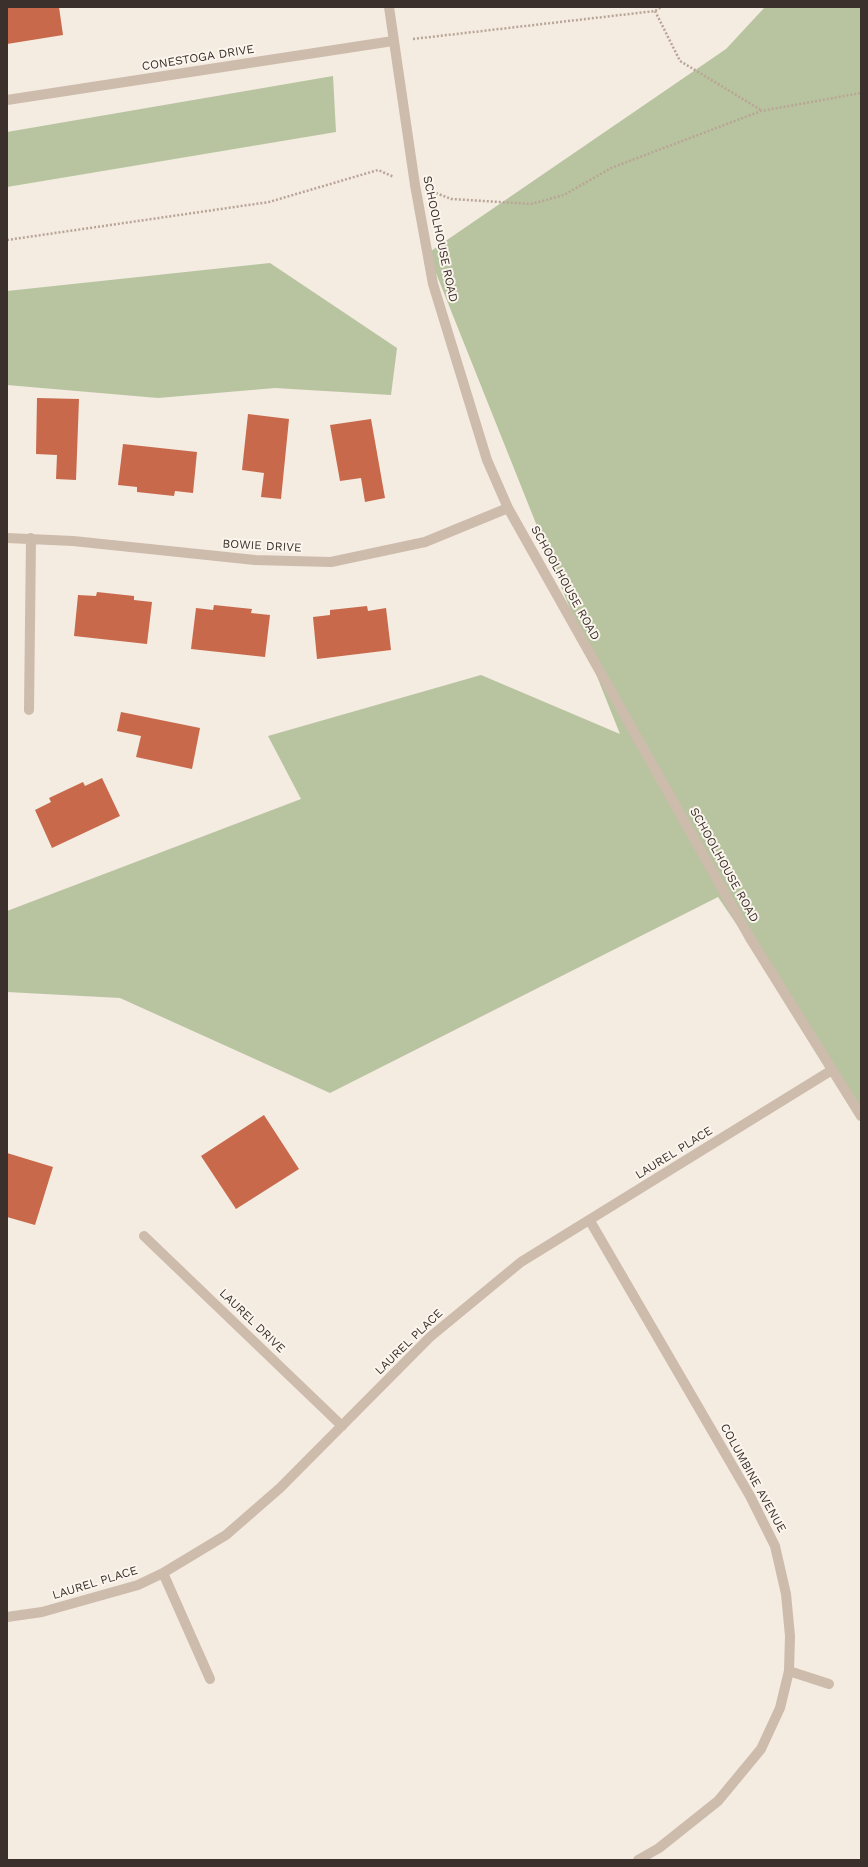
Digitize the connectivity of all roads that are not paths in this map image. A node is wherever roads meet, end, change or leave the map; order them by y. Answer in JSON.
{"nodes":[{"id":1,"x":389,"y":7,"type":"edge"},
{"id":2,"x":393,"y":41,"type":"junction"},
{"id":3,"x":7,"y":100,"type":"edge"},
{"id":4,"x":508,"y":508,"type":"junction"},
{"id":5,"x":7,"y":538,"type":"edge"},
{"id":6,"x":31,"y":538,"type":"junction"},
{"id":7,"x":29,"y":710,"type":"dead end"},
{"id":8,"x":832,"y":1070,"type":"junction"},
{"id":9,"x":861,"y":1116,"type":"edge"},
{"id":10,"x":590,"y":1220,"type":"junction"},
{"id":11,"x":144,"y":1236,"type":"dead end"},
{"id":12,"x":342,"y":1426,"type":"junction"},
{"id":13,"x":163,"y":1573,"type":"junction"},
{"id":14,"x":7,"y":1617,"type":"edge"},
{"id":15,"x":789,"y":1671,"type":"junction"},
{"id":16,"x":210,"y":1679,"type":"dead end"},
{"id":17,"x":829,"y":1684,"type":"dead end"},
{"id":18,"x":638,"y":1860,"type":"edge"}],
"edges":[{"from":1,"to":2,"type":"street","name":"SCHOOLHOUSE ROAD"},
{"from":2,"to":3,"type":"street","name":"CONESTOGA DRIVE"},
{"from":2,"to":4,"type":"street","name":"SCHOOLHOUSE ROAD"},
{"from":4,"to":6,"type":"street","name":"BOWIE DRIVE"},
{"from":4,"to":8,"type":"street","name":"SCHOOLHOUSE ROAD"},
{"from":5,"to":6,"type":"street","name":"BOWIE DRIVE"},
{"from":6,"to":7,"type":"street"},
{"from":8,"to":9,"type":"street","name":"SCHOOLHOUSE ROAD"},
{"from":8,"to":10,"type":"street","name":"LAUREL PLACE"},
{"from":10,"to":12,"type":"street","name":"LAUREL PLACE"},
{"from":10,"to":15,"type":"street","name":"COLUMBINE AVENUE"},
{"from":11,"to":12,"type":"street","name":"LAUREL DRIVE"},
{"from":12,"to":13,"type":"street","name":"LAUREL PLACE"},
{"from":13,"to":14,"type":"street","name":"LAUREL PLACE"},
{"from":13,"to":16,"type":"street"},
{"from":15,"to":17,"type":"street"},
{"from":15,"to":18,"type":"street","name":"COLUMBINE AVENUE"}]}
